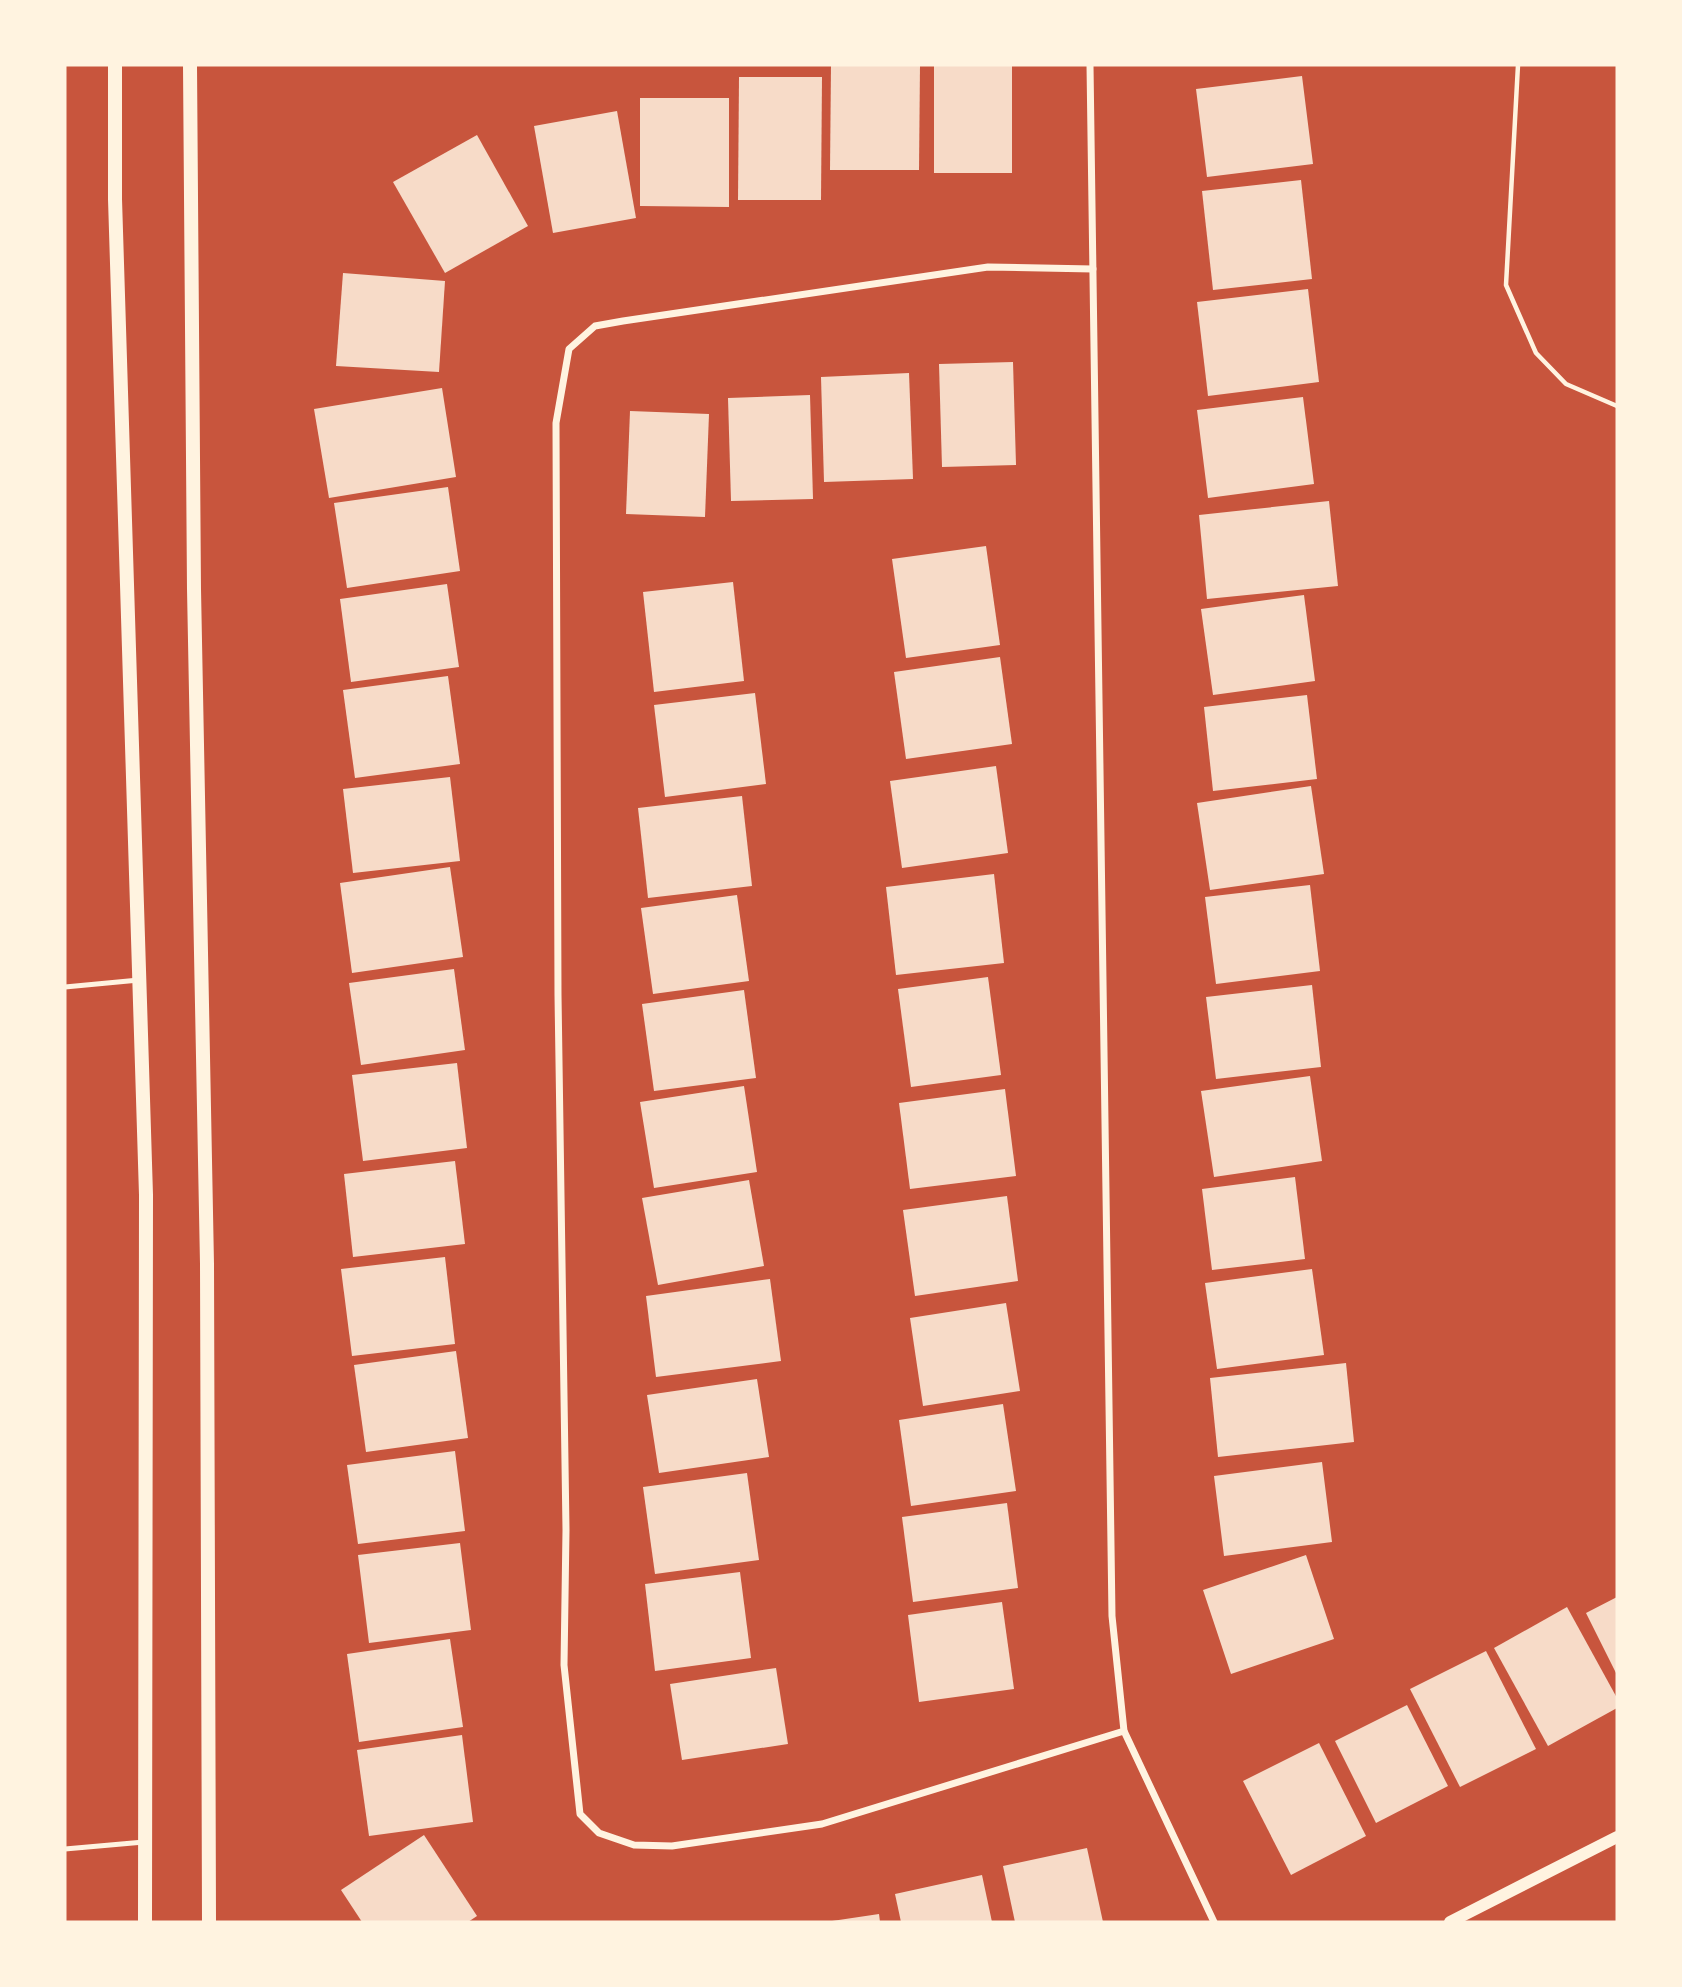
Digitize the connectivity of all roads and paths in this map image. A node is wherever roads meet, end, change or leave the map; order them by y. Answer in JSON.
{"nodes":[{"id":1,"x":114,"y":65,"type":"edge"},
{"id":2,"x":190,"y":65,"type":"edge"},
{"id":3,"x":1090,"y":65,"type":"edge"},
{"id":4,"x":1518,"y":65,"type":"edge"},
{"id":5,"x":1093,"y":269,"type":"junction"},
{"id":6,"x":1617,"y":406,"type":"edge"},
{"id":7,"x":139,"y":980,"type":"junction"},
{"id":8,"x":65,"y":987,"type":"edge"},
{"id":9,"x":1124,"y":1731,"type":"junction"},
{"id":10,"x":1617,"y":1837,"type":"edge"},
{"id":11,"x":145,"y":1842,"type":"junction"},
{"id":12,"x":65,"y":1849,"type":"edge"},
{"id":13,"x":145,"y":1922,"type":"edge"},
{"id":14,"x":209,"y":1922,"type":"edge"},
{"id":15,"x":1214,"y":1922,"type":"edge"},
{"id":16,"x":1450,"y":1922,"type":"edge"}],
"edges":[{"from":1,"to":7,"type":"main road"},
{"from":2,"to":14,"type":"main road"},
{"from":3,"to":5,"type":"street"},
{"from":4,"to":6,"type":"path"},
{"from":5,"to":9,"type":"street"},
{"from":5,"to":9,"type":"street"},
{"from":7,"to":8,"type":"lane"},
{"from":7,"to":11,"type":"main road"},
{"from":9,"to":15,"type":"street"},
{"from":10,"to":16,"type":"street"},
{"from":11,"to":12,"type":"lane"},
{"from":11,"to":13,"type":"main road"}]}
